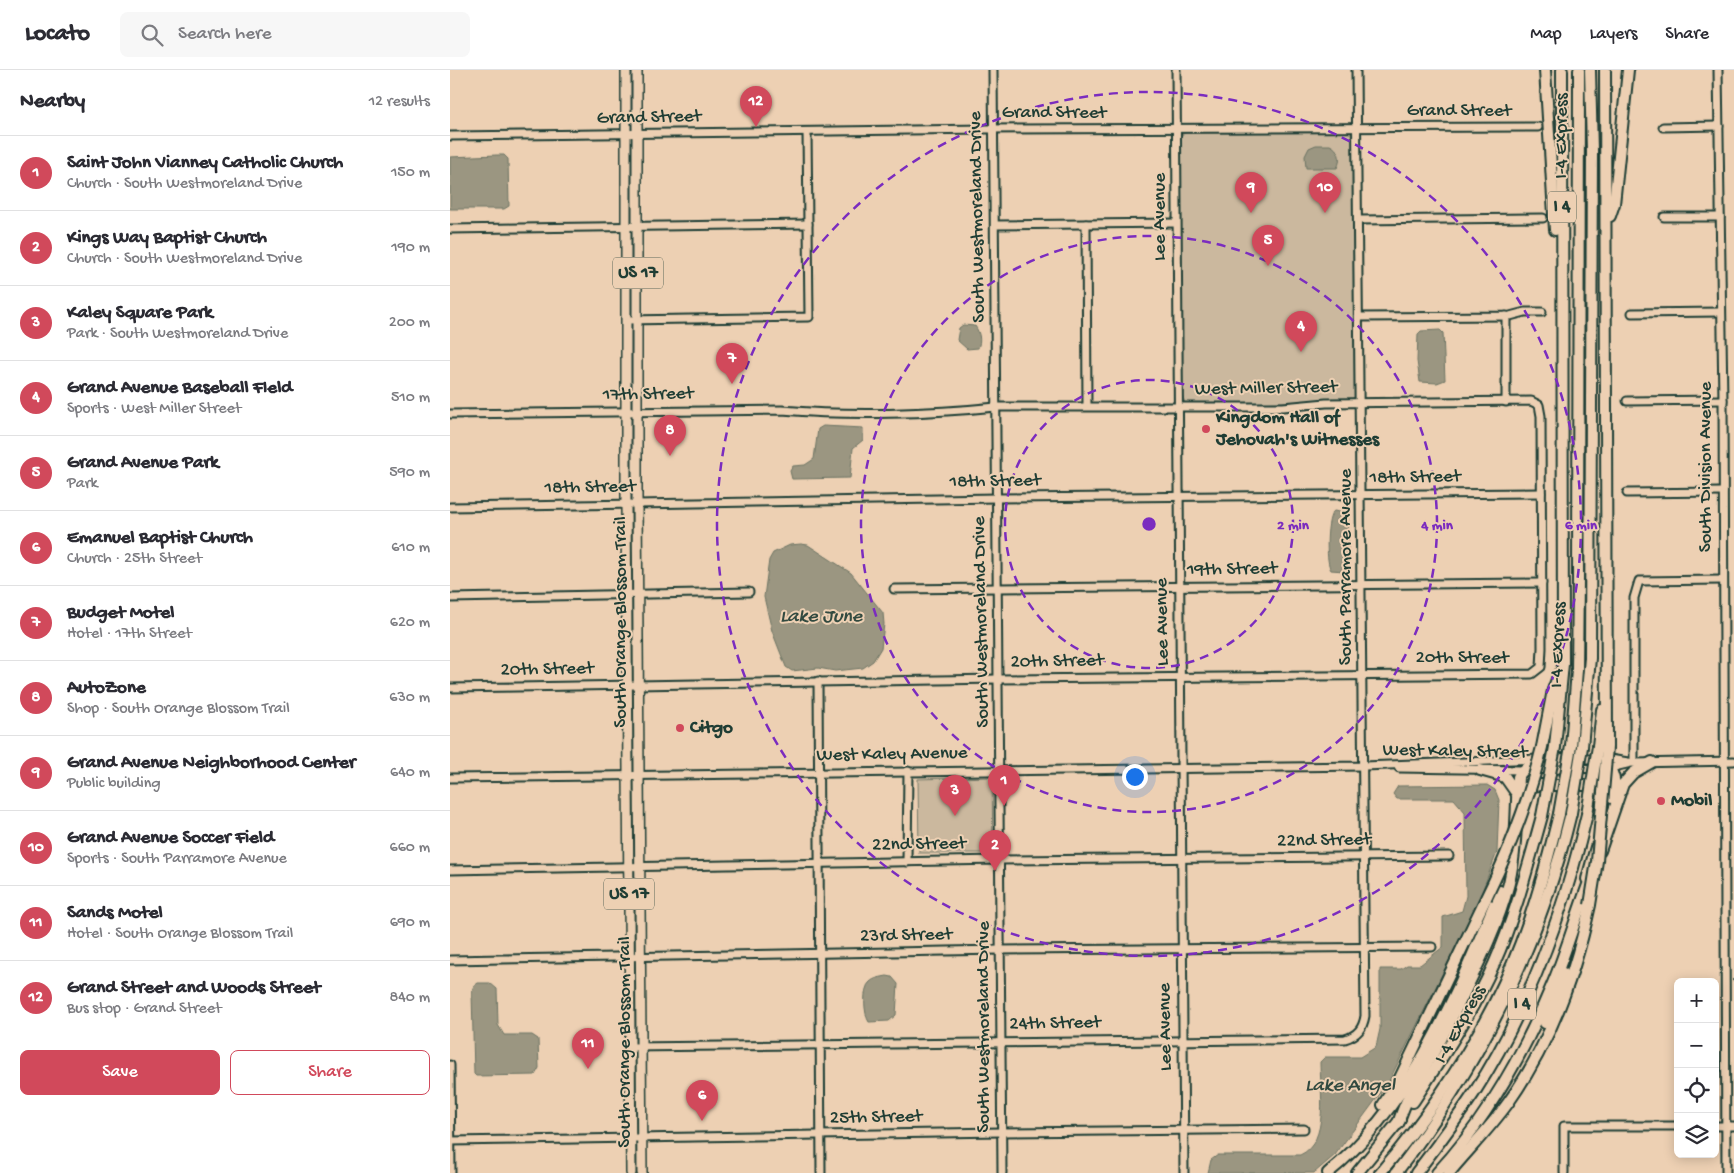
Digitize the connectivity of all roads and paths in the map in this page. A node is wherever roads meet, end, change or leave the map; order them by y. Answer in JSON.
{"nodes":[{"id":1,"x":626,"y":70,"type":"edge"},
{"id":2,"x":637,"y":70,"type":"edge"},
{"id":3,"x":993,"y":70,"type":"edge"},
{"id":4,"x":1176,"y":70,"type":"edge"},
{"id":5,"x":1356,"y":70,"type":"edge"},
{"id":6,"x":1545,"y":70,"type":"edge"},
{"id":7,"x":1562,"y":70,"type":"edge"},
{"id":8,"x":1579,"y":70,"type":"edge"},
{"id":9,"x":1590,"y":70,"type":"edge"},
{"id":10,"x":1604,"y":70,"type":"edge"},
{"id":11,"x":1628,"y":70,"type":"edge"},
{"id":12,"x":1718,"y":70,"type":"edge"},
{"id":13,"x":1719,"y":126,"type":"junction"},
{"id":14,"x":1538,"y":127,"type":"dead end"},
{"id":15,"x":1663,"y":127,"type":"dead end"},
{"id":16,"x":1357,"y":128,"type":"junction"},
{"id":17,"x":993,"y":129,"type":"junction"},
{"id":18,"x":1176,"y":129,"type":"junction"},
{"id":19,"x":808,"y":132,"type":"junction"},
{"id":20,"x":626,"y":134,"type":"junction"},
{"id":21,"x":637,"y":134,"type":"junction"},
{"id":22,"x":450,"y":136,"type":"edge"},
{"id":23,"x":1592,"y":151,"type":"junction"},
{"id":24,"x":1664,"y":217,"type":"dead end"},
{"id":25,"x":1720,"y":217,"type":"junction"},
{"id":26,"x":1543,"y":218,"type":"dead end"},
{"id":27,"x":1359,"y":220,"type":"junction"},
{"id":28,"x":1176,"y":223,"type":"junction"},
{"id":29,"x":808,"y":224,"type":"junction"},
{"id":30,"x":1086,"y":224,"type":"junction"},
{"id":31,"x":1607,"y":224,"type":"junction"},
{"id":32,"x":994,"y":225,"type":"junction"},
{"id":33,"x":626,"y":227,"type":"junction"},
{"id":34,"x":638,"y":227,"type":"junction"},
{"id":35,"x":450,"y":229,"type":"edge"},
{"id":36,"x":1542,"y":312,"type":"dead end"},
{"id":37,"x":1721,"y":312,"type":"junction"},
{"id":38,"x":1632,"y":313,"type":"dead end"},
{"id":39,"x":1506,"y":316,"type":"junction"},
{"id":40,"x":1360,"y":317,"type":"junction"},
{"id":41,"x":626,"y":320,"type":"junction"},
{"id":42,"x":637,"y":320,"type":"junction"},
{"id":43,"x":1562,"y":344,"type":"junction"},
{"id":44,"x":1723,"y":400,"type":"junction"},
{"id":45,"x":1627,"y":401,"type":"dead end"},
{"id":46,"x":1506,"y":402,"type":"junction"},
{"id":47,"x":1361,"y":403,"type":"junction"},
{"id":48,"x":1086,"y":406,"type":"junction"},
{"id":49,"x":1178,"y":407,"type":"junction"},
{"id":50,"x":996,"y":408,"type":"junction"},
{"id":51,"x":626,"y":412,"type":"junction"},
{"id":52,"x":637,"y":412,"type":"junction"},
{"id":53,"x":450,"y":414,"type":"edge"},
{"id":54,"x":1723,"y":492,"type":"junction"},
{"id":55,"x":1541,"y":493,"type":"junction"},
{"id":56,"x":1627,"y":493,"type":"dead end"},
{"id":57,"x":1361,"y":495,"type":"junction"},
{"id":58,"x":1178,"y":497,"type":"junction"},
{"id":59,"x":997,"y":498,"type":"junction"},
{"id":60,"x":626,"y":504,"type":"junction"},
{"id":61,"x":637,"y":504,"type":"junction"},
{"id":62,"x":450,"y":507,"type":"edge"},
{"id":63,"x":1723,"y":580,"type":"junction"},
{"id":64,"x":1542,"y":583,"type":"junction"},
{"id":65,"x":1363,"y":585,"type":"junction"},
{"id":66,"x":1179,"y":587,"type":"junction"},
{"id":67,"x":997,"y":589,"type":"junction"},
{"id":68,"x":894,"y":590,"type":"dead end"},
{"id":69,"x":749,"y":592,"type":"dead end"},
{"id":70,"x":626,"y":594,"type":"junction"},
{"id":71,"x":638,"y":594,"type":"junction"},
{"id":72,"x":450,"y":598,"type":"edge"},
{"id":73,"x":1563,"y":664,"type":"junction"},
{"id":74,"x":1362,"y":675,"type":"junction"},
{"id":75,"x":1180,"y":677,"type":"junction"},
{"id":76,"x":998,"y":679,"type":"junction"},
{"id":77,"x":818,"y":681,"type":"junction"},
{"id":78,"x":627,"y":685,"type":"junction"},
{"id":79,"x":638,"y":685,"type":"junction"},
{"id":80,"x":450,"y":688,"type":"edge"},
{"id":81,"x":1603,"y":747,"type":"junction"},
{"id":82,"x":1564,"y":759,"type":"junction"},
{"id":83,"x":1595,"y":759,"type":"junction"},
{"id":84,"x":1724,"y":761,"type":"junction"},
{"id":85,"x":1734,"y":761,"type":"edge"},
{"id":86,"x":1634,"y":762,"type":"junction"},
{"id":87,"x":1652,"y":762,"type":"junction"},
{"id":88,"x":1364,"y":766,"type":"junction"},
{"id":89,"x":1180,"y":768,"type":"junction"},
{"id":90,"x":1610,"y":768,"type":"junction"},
{"id":91,"x":1000,"y":770,"type":"junction"},
{"id":92,"x":1480,"y":770,"type":"junction"},
{"id":93,"x":1522,"y":770,"type":"junction"},
{"id":94,"x":908,"y":771,"type":"junction"},
{"id":95,"x":818,"y":772,"type":"junction"},
{"id":96,"x":628,"y":775,"type":"junction"},
{"id":97,"x":639,"y":775,"type":"junction"},
{"id":98,"x":450,"y":778,"type":"edge"},
{"id":99,"x":1517,"y":794,"type":"junction"},
{"id":100,"x":1609,"y":805,"type":"junction"},
{"id":101,"x":1517,"y":813,"type":"junction"},
{"id":102,"x":1514,"y":852,"type":"junction"},
{"id":103,"x":1449,"y":856,"type":"dead end"},
{"id":104,"x":1364,"y":857,"type":"junction"},
{"id":105,"x":1180,"y":859,"type":"junction"},
{"id":106,"x":999,"y":860,"type":"junction"},
{"id":107,"x":907,"y":862,"type":"junction"},
{"id":108,"x":819,"y":864,"type":"junction"},
{"id":109,"x":628,"y":866,"type":"junction"},
{"id":110,"x":640,"y":866,"type":"junction"},
{"id":111,"x":450,"y":870,"type":"edge"},
{"id":112,"x":1586,"y":901,"type":"junction"},
{"id":113,"x":1572,"y":932,"type":"junction"},
{"id":114,"x":1363,"y":947,"type":"junction"},
{"id":115,"x":1432,"y":947,"type":"dead end"},
{"id":116,"x":1000,"y":950,"type":"junction"},
{"id":117,"x":1182,"y":950,"type":"junction"},
{"id":118,"x":819,"y":954,"type":"junction"},
{"id":119,"x":629,"y":957,"type":"junction"},
{"id":120,"x":640,"y":957,"type":"junction"},
{"id":121,"x":450,"y":960,"type":"edge"},
{"id":122,"x":1359,"y":1032,"type":"joint"},
{"id":123,"x":1182,"y":1039,"type":"junction"},
{"id":124,"x":1002,"y":1041,"type":"junction"},
{"id":125,"x":820,"y":1045,"type":"junction"},
{"id":126,"x":630,"y":1047,"type":"junction"},
{"id":127,"x":641,"y":1047,"type":"junction"},
{"id":128,"x":450,"y":1065,"type":"edge"},
{"id":129,"x":1398,"y":1124,"type":"junction"},
{"id":130,"x":1674,"y":1126,"type":"edge"},
{"id":131,"x":1730,"y":1126,"type":"edge"},
{"id":132,"x":1304,"y":1129,"type":"dead end"},
{"id":133,"x":1184,"y":1131,"type":"junction"},
{"id":134,"x":1001,"y":1132,"type":"junction"},
{"id":135,"x":820,"y":1135,"type":"junction"},
{"id":136,"x":630,"y":1138,"type":"junction"},
{"id":137,"x":642,"y":1138,"type":"junction"},
{"id":138,"x":450,"y":1141,"type":"edge"},
{"id":139,"x":1475,"y":1142,"type":"junction"},
{"id":140,"x":451,"y":1173,"type":"edge"},
{"id":141,"x":631,"y":1173,"type":"edge"},
{"id":142,"x":642,"y":1173,"type":"edge"},
{"id":143,"x":821,"y":1173,"type":"edge"},
{"id":144,"x":1002,"y":1173,"type":"edge"},
{"id":145,"x":1184,"y":1173,"type":"edge"},
{"id":146,"x":1327,"y":1173,"type":"edge"},
{"id":147,"x":1357,"y":1173,"type":"edge"},
{"id":148,"x":1380,"y":1173,"type":"edge"},
{"id":149,"x":1396,"y":1173,"type":"edge"},
{"id":150,"x":1416,"y":1173,"type":"edge"},
{"id":151,"x":1437,"y":1173,"type":"edge"},
{"id":152,"x":1449,"y":1173,"type":"edge"},
{"id":153,"x":1564,"y":1173,"type":"edge"},
{"id":154,"x":1726,"y":1173,"type":"edge"}],
"edges":[{"from":1,"to":20,"type":"main road","name":"South Orange Blossom Trail","number":"US 17"},
{"from":2,"to":21,"type":"main road","name":"South Orange Blossom Trail","number":"US 17"},
{"from":3,"to":17,"type":"street","name":"South Westmoreland Drive"},
{"from":4,"to":18,"type":"street","name":"Lee Avenue"},
{"from":5,"to":16,"type":"street","name":"South Parramore Avenue"},
{"from":6,"to":43,"type":"highway"},
{"from":7,"to":43,"type":"highway","number":"I 4"},
{"from":8,"to":148,"type":"highway","name":"I-4 Express","bridge":true},
{"from":9,"to":23,"type":"highway","name":"I-4 Express"},
{"from":10,"to":23,"type":"highway"},
{"from":10,"to":31,"type":"highway","number":"I 4"},
{"from":11,"to":31,"type":"highway"},
{"from":12,"to":13,"type":"street","name":"South Division Avenue"},
{"from":13,"to":15,"type":"street"},
{"from":13,"to":25,"type":"street","name":"South Division Avenue"},
{"from":14,"to":16,"type":"street","name":"Grand Street"},
{"from":16,"to":18,"type":"street","name":"Grand Street"},
{"from":16,"to":27,"type":"street","name":"South Parramore Avenue"},
{"from":17,"to":18,"type":"street","name":"Grand Street"},
{"from":17,"to":19,"type":"street","name":"Grand Street"},
{"from":17,"to":32,"type":"street","name":"South Westmoreland Drive"},
{"from":18,"to":28,"type":"street","name":"Lee Avenue"},
{"from":19,"to":21,"type":"street","name":"Grand Street"},
{"from":19,"to":29,"type":"street"},
{"from":20,"to":21,"type":"street","name":"Grand Street"},
{"from":20,"to":22,"type":"street","name":"Grand Street"},
{"from":20,"to":33,"type":"main road","name":"South Orange Blossom Trail","number":"US 17"},
{"from":21,"to":34,"type":"main road","name":"South Orange Blossom Trail","number":"US 17"},
{"from":23,"to":149,"type":"highway","name":"I-4 Express","bridge":true},
{"from":24,"to":25,"type":"street"},
{"from":25,"to":37,"type":"street","name":"South Division Avenue"},
{"from":26,"to":27,"type":"street"},
{"from":27,"to":40,"type":"street","name":"South Parramore Avenue"},
{"from":28,"to":30,"type":"street"},
{"from":28,"to":49,"type":"street","name":"Lee Avenue"},
{"from":29,"to":34,"type":"street"},
{"from":29,"to":42,"type":"street"},
{"from":30,"to":32,"type":"street"},
{"from":30,"to":48,"type":"street"},
{"from":31,"to":81,"type":"highway","number":"I 4"},
{"from":32,"to":50,"type":"street","name":"South Westmoreland Drive"},
{"from":33,"to":34,"type":"street"},
{"from":33,"to":35,"type":"street"},
{"from":33,"to":41,"type":"main road","name":"South Orange Blossom Trail","number":"US 17"},
{"from":34,"to":42,"type":"main road","name":"South Orange Blossom Trail","number":"US 17"},
{"from":36,"to":39,"type":"street"},
{"from":37,"to":38,"type":"street"},
{"from":37,"to":44,"type":"street","name":"South Division Avenue"},
{"from":39,"to":40,"type":"street"},
{"from":39,"to":46,"type":"street"},
{"from":40,"to":47,"type":"street","name":"South Parramore Avenue"},
{"from":41,"to":42,"type":"street"},
{"from":41,"to":51,"type":"main road","name":"South Orange Blossom Trail","number":"US 17"},
{"from":42,"to":52,"type":"main road","name":"South Orange Blossom Trail","number":"US 17"},
{"from":43,"to":73,"type":"highway","number":"I 4"},
{"from":44,"to":45,"type":"street"},
{"from":44,"to":54,"type":"street","name":"South Division Avenue"},
{"from":46,"to":47,"type":"street","name":"West Miller Street"},
{"from":46,"to":55,"type":"street","name":"West Miller Street"},
{"from":47,"to":49,"type":"street","name":"West Miller Street"},
{"from":47,"to":57,"type":"street","name":"South Parramore Avenue"},
{"from":48,"to":49,"type":"street","name":"West Miller Street"},
{"from":48,"to":50,"type":"street","name":"West Miller Street"},
{"from":49,"to":58,"type":"street","name":"Lee Avenue"},
{"from":50,"to":52,"type":"street","name":"17th Street"},
{"from":50,"to":59,"type":"street","name":"South Westmoreland Drive"},
{"from":51,"to":52,"type":"street","name":"17th Street"},
{"from":51,"to":53,"type":"street","name":"17th Street"},
{"from":51,"to":60,"type":"main road","name":"South Orange Blossom Trail","number":"US 17"},
{"from":52,"to":61,"type":"main road","name":"South Orange Blossom Trail","number":"US 17"},
{"from":54,"to":56,"type":"street"},
{"from":54,"to":63,"type":"street","name":"South Division Avenue"},
{"from":55,"to":57,"type":"street","name":"18th Street"},
{"from":55,"to":64,"type":"street"},
{"from":57,"to":58,"type":"street","name":"18th Street"},
{"from":57,"to":65,"type":"street","name":"South Parramore Avenue"},
{"from":58,"to":59,"type":"street","name":"18th Street"},
{"from":58,"to":66,"type":"street","name":"Lee Avenue"},
{"from":59,"to":61,"type":"street","name":"18th Street"},
{"from":59,"to":67,"type":"street","name":"South Westmoreland Drive"},
{"from":60,"to":61,"type":"street","name":"18th Street"},
{"from":60,"to":62,"type":"street","name":"18th Street"},
{"from":60,"to":70,"type":"main road","name":"South Orange Blossom Trail","number":"US 17"},
{"from":61,"to":71,"type":"main road","name":"South Orange Blossom Trail","number":"US 17"},
{"from":63,"to":84,"type":"street","name":"South Division Avenue"},
{"from":63,"to":86,"type":"street"},
{"from":64,"to":65,"type":"street","name":"19th Street"},
{"from":64,"to":74,"type":"street","name":"20th Street"},
{"from":65,"to":66,"type":"street","name":"19th Street"},
{"from":65,"to":74,"type":"street","name":"South Parramore Avenue"},
{"from":66,"to":67,"type":"street","name":"19th Street"},
{"from":66,"to":75,"type":"street","name":"Lee Avenue"},
{"from":67,"to":68,"type":"street","name":"19th Street"},
{"from":67,"to":76,"type":"street","name":"South Westmoreland Drive"},
{"from":69,"to":71,"type":"street"},
{"from":70,"to":71,"type":"street"},
{"from":70,"to":72,"type":"street"},
{"from":70,"to":78,"type":"main road","name":"South Orange Blossom Trail","number":"US 17"},
{"from":71,"to":79,"type":"main road","name":"South Orange Blossom Trail","number":"US 17"},
{"from":73,"to":129,"type":"highway","number":"I 4","bridge":true},
{"from":73,"to":146,"type":"highway","bridge":true},
{"from":74,"to":75,"type":"street","name":"20th Street"},
{"from":74,"to":88,"type":"street","name":"South Parramore Avenue"},
{"from":75,"to":76,"type":"street","name":"20th Street"},
{"from":75,"to":89,"type":"street","name":"Lee Avenue"},
{"from":76,"to":77,"type":"street","name":"20th Street"},
{"from":76,"to":91,"type":"street","name":"South Westmoreland Drive"},
{"from":77,"to":79,"type":"street","name":"20th Street"},
{"from":77,"to":95,"type":"street"},
{"from":78,"to":79,"type":"street","name":"20th Street"},
{"from":78,"to":80,"type":"street","name":"20th Street"},
{"from":78,"to":96,"type":"main road","name":"South Orange Blossom Trail","number":"US 17"},
{"from":79,"to":97,"type":"main road","name":"South Orange Blossom Trail","number":"US 17"},
{"from":81,"to":112,"type":"highway","bridge":true},
{"from":81,"to":150,"type":"highway","number":"I 4","bridge":true},
{"from":82,"to":83,"type":"street","name":"West Kaley Street"},
{"from":82,"to":88,"type":"street","name":"West Kaley Street"},
{"from":82,"to":93,"type":"highway"},
{"from":83,"to":86,"type":"street","name":"West Kaley Street"},
{"from":83,"to":90,"type":"highway"},
{"from":84,"to":85,"type":"street","name":"West Kaley Street"},
{"from":84,"to":87,"type":"street","name":"West Kaley Street"},
{"from":84,"to":131,"type":"street","name":"South Division Avenue"},
{"from":86,"to":87,"type":"street","name":"West Kaley Street"},
{"from":86,"to":90,"type":"street","name":"West Kaley Street"},
{"from":87,"to":112,"type":"highway"},
{"from":88,"to":89,"type":"street","name":"West Kaley Avenue"},
{"from":88,"to":92,"type":"street","name":"West Kaley Street"},
{"from":88,"to":104,"type":"street","name":"South Parramore Avenue"},
{"from":89,"to":91,"type":"street","name":"West Kaley Avenue"},
{"from":89,"to":105,"type":"street","name":"Lee Avenue"},
{"from":90,"to":93,"type":"street","name":"West Kaley Street"},
{"from":90,"to":100,"type":"highway"},
{"from":91,"to":94,"type":"street","name":"West Kaley Avenue"},
{"from":91,"to":106,"type":"street","name":"South Westmoreland Drive"},
{"from":92,"to":93,"type":"street","name":"West Kaley Street"},
{"from":92,"to":99,"type":"highway"},
{"from":93,"to":99,"type":"highway"},
{"from":94,"to":95,"type":"street","name":"West Kaley Avenue"},
{"from":94,"to":107,"type":"street"},
{"from":95,"to":97,"type":"street","name":"West Kaley Avenue"},
{"from":95,"to":108,"type":"street"},
{"from":96,"to":97,"type":"street","name":"West Kaley Avenue"},
{"from":96,"to":98,"type":"street","name":"West Kaley Avenue"},
{"from":96,"to":109,"type":"main road","name":"South Orange Blossom Trail","number":"US 17"},
{"from":97,"to":110,"type":"main road","name":"South Orange Blossom Trail","number":"US 17"},
{"from":99,"to":101,"type":"highway"},
{"from":100,"to":101,"type":"highway"},
{"from":100,"to":112,"type":"highway"},
{"from":101,"to":102,"type":"highway"},
{"from":102,"to":129,"type":"highway"},
{"from":102,"to":146,"type":"highway"},
{"from":103,"to":104,"type":"street","name":"22nd Street"},
{"from":104,"to":105,"type":"street","name":"22nd Street"},
{"from":104,"to":114,"type":"street","name":"South Parramore Avenue"},
{"from":105,"to":106,"type":"street","name":"22nd Street"},
{"from":105,"to":117,"type":"street","name":"Lee Avenue"},
{"from":106,"to":107,"type":"street","name":"22nd Street"},
{"from":106,"to":116,"type":"street","name":"South Westmoreland Drive"},
{"from":107,"to":108,"type":"street","name":"22nd Street"},
{"from":108,"to":110,"type":"street","name":"22nd Street"},
{"from":108,"to":118,"type":"street"},
{"from":109,"to":110,"type":"street","name":"22nd Street"},
{"from":109,"to":111,"type":"street","name":"22nd Street"},
{"from":109,"to":119,"type":"main road","name":"South Orange Blossom Trail","number":"US 17"},
{"from":110,"to":120,"type":"main road","name":"South Orange Blossom Trail","number":"US 17"},
{"from":112,"to":113,"type":"highway"},
{"from":112,"to":139,"type":"highway"},
{"from":113,"to":139,"type":"highway"},
{"from":113,"to":151,"type":"highway"},
{"from":114,"to":115,"type":"street","name":"23rd Street"},
{"from":114,"to":117,"type":"street","name":"23rd Street"},
{"from":114,"to":122,"type":"street","name":"South Parramore Avenue"},
{"from":116,"to":117,"type":"street","name":"23rd Street"},
{"from":116,"to":118,"type":"street","name":"23rd Street"},
{"from":116,"to":124,"type":"street","name":"South Westmoreland Drive"},
{"from":117,"to":123,"type":"street","name":"Lee Avenue"},
{"from":118,"to":120,"type":"street","name":"23rd Street"},
{"from":118,"to":125,"type":"street"},
{"from":119,"to":120,"type":"street","name":"23rd Street"},
{"from":119,"to":121,"type":"street","name":"23rd Street"},
{"from":119,"to":126,"type":"main road","name":"South Orange Blossom Trail","number":"US 17"},
{"from":120,"to":127,"type":"main road","name":"South Orange Blossom Trail","number":"US 17"},
{"from":122,"to":123,"type":"street","name":"24th Street"},
{"from":123,"to":124,"type":"street","name":"24th Street"},
{"from":123,"to":133,"type":"street","name":"Lee Avenue"},
{"from":124,"to":125,"type":"street","name":"24th Street"},
{"from":124,"to":134,"type":"street","name":"South Westmoreland Drive"},
{"from":125,"to":127,"type":"street","name":"24th Street"},
{"from":125,"to":135,"type":"street"},
{"from":126,"to":127,"type":"street","name":"24th Street"},
{"from":126,"to":136,"type":"main road","name":"South Orange Blossom Trail","number":"US 17"},
{"from":127,"to":137,"type":"main road","name":"South Orange Blossom Trail","number":"US 17"},
{"from":128,"to":138,"type":"street"},
{"from":129,"to":147,"type":"highway","number":"I 4"},
{"from":130,"to":153,"type":"street"},
{"from":131,"to":154,"type":"street","name":"South Division Avenue"},
{"from":132,"to":133,"type":"street","name":"25th Street"},
{"from":133,"to":134,"type":"street","name":"25th Street"},
{"from":133,"to":145,"type":"street","name":"Lee Avenue"},
{"from":134,"to":135,"type":"street","name":"25th Street"},
{"from":134,"to":144,"type":"street","name":"South Westmoreland Drive"},
{"from":135,"to":137,"type":"street","name":"25th Street"},
{"from":135,"to":143,"type":"street"},
{"from":136,"to":137,"type":"street","name":"25th Street"},
{"from":136,"to":138,"type":"street","name":"25th Street"},
{"from":136,"to":141,"type":"main road","name":"South Orange Blossom Trail","number":"US 17"},
{"from":137,"to":142,"type":"main road","name":"South Orange Blossom Trail","number":"US 17"},
{"from":138,"to":140,"type":"street"},
{"from":139,"to":152,"type":"highway"}]}
